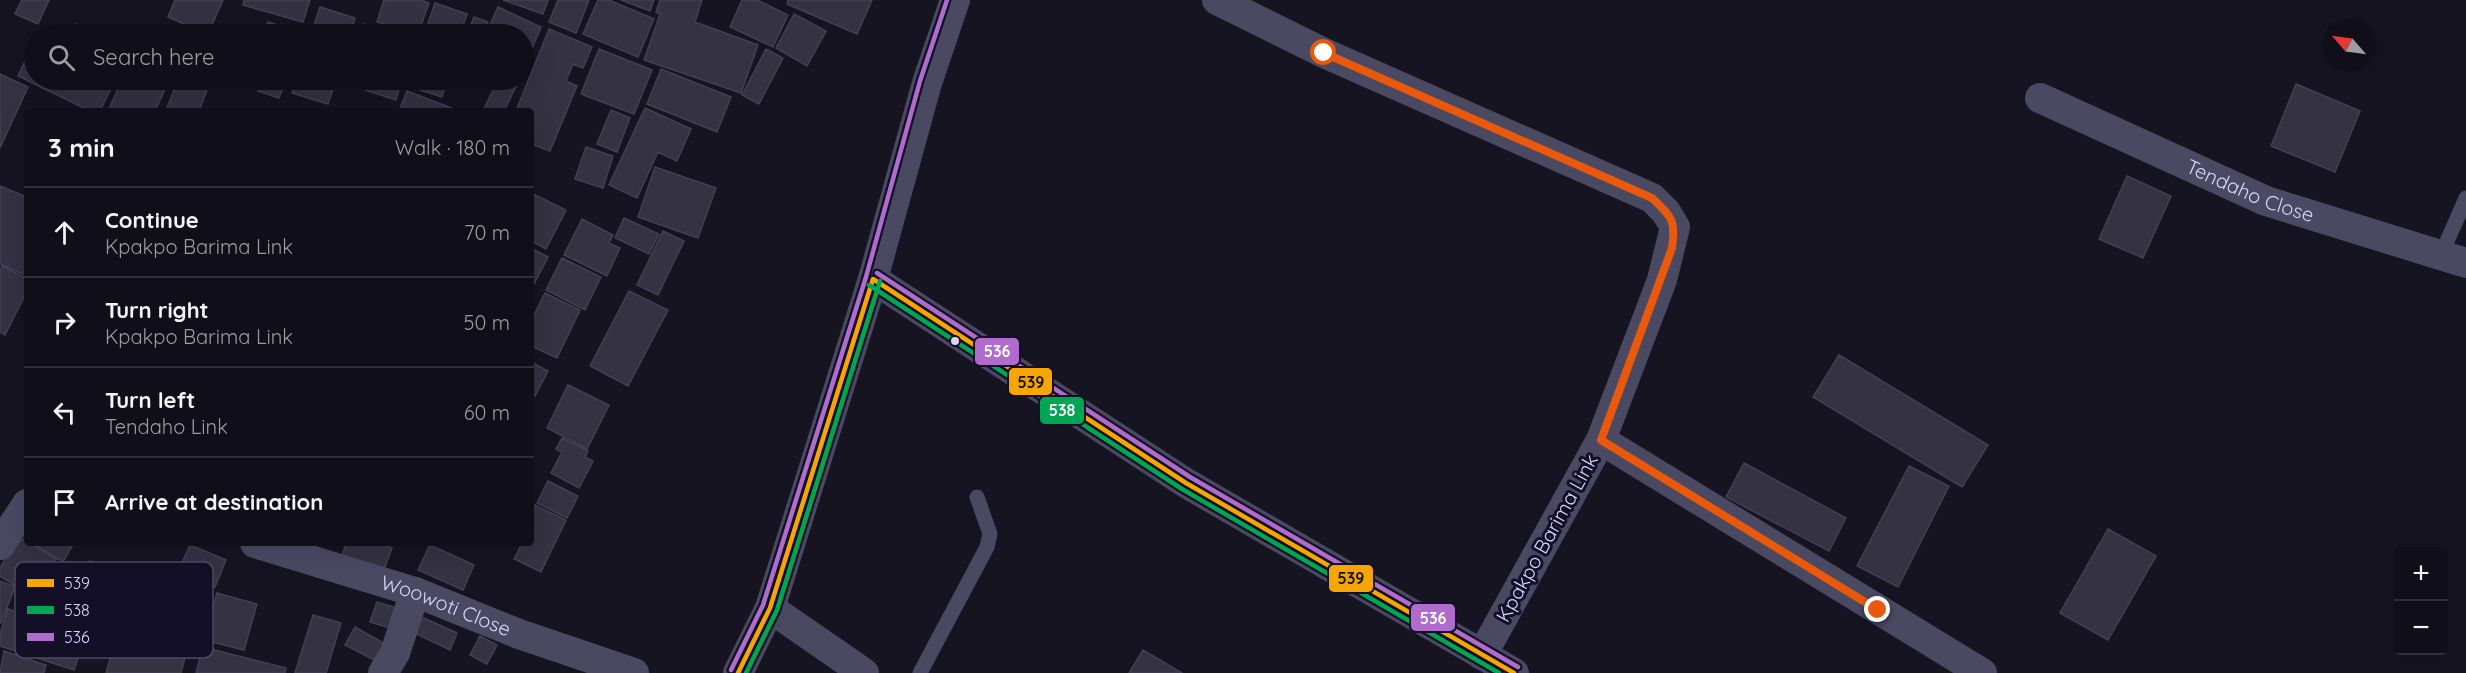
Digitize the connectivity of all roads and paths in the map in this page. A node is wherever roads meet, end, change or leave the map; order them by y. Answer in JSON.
{"nodes":[{"id":1,"x":955,"y":0,"type":"edge"},
{"id":2,"x":1217,"y":0,"type":"edge"},
{"id":3,"x":2040,"y":98,"type":"dead end"},
{"id":4,"x":2466,"y":198,"type":"edge"},
{"id":5,"x":2453,"y":259,"type":"edge"},
{"id":6,"x":873,"y":279,"type":"junction"},
{"id":7,"x":1601,"y":440,"type":"junction"},
{"id":8,"x":977,"y":497,"type":"dead end"},
{"id":9,"x":24,"y":509,"type":"edge"},
{"id":10,"x":0,"y":545,"type":"edge"},
{"id":11,"x":265,"y":546,"type":"edge"},
{"id":12,"x":415,"y":592,"type":"junction"},
{"id":13,"x":770,"y":608,"type":"junction"},
{"id":14,"x":1482,"y":655,"type":"junction"},
{"id":15,"x":383,"y":673,"type":"edge"},
{"id":16,"x":634,"y":673,"type":"edge"},
{"id":17,"x":738,"y":673,"type":"edge"},
{"id":18,"x":864,"y":673,"type":"edge"},
{"id":19,"x":920,"y":673,"type":"edge"},
{"id":20,"x":1514,"y":673,"type":"edge"},
{"id":21,"x":1982,"y":673,"type":"edge"}],
"edges":[{"from":1,"to":6,"type":"street"},
{"from":2,"to":7,"type":"street","name":"Kpakpo Barima Link"},
{"from":3,"to":5,"type":"street","name":"Tendaho Close"},
{"from":4,"to":5,"type":"lane"},
{"from":6,"to":13,"type":"street"},
{"from":6,"to":14,"type":"street"},
{"from":7,"to":14,"type":"street","name":"Kpakpo Barima Link"},
{"from":7,"to":21,"type":"street"},
{"from":8,"to":19,"type":"lane"},
{"from":9,"to":10,"type":"street"},
{"from":11,"to":12,"type":"street","name":"Woowoti Close"},
{"from":12,"to":15,"type":"street"},
{"from":12,"to":16,"type":"street","name":"Woowoti Close"},
{"from":13,"to":17,"type":"street"},
{"from":13,"to":18,"type":"street"},
{"from":14,"to":20,"type":"street"}]}
